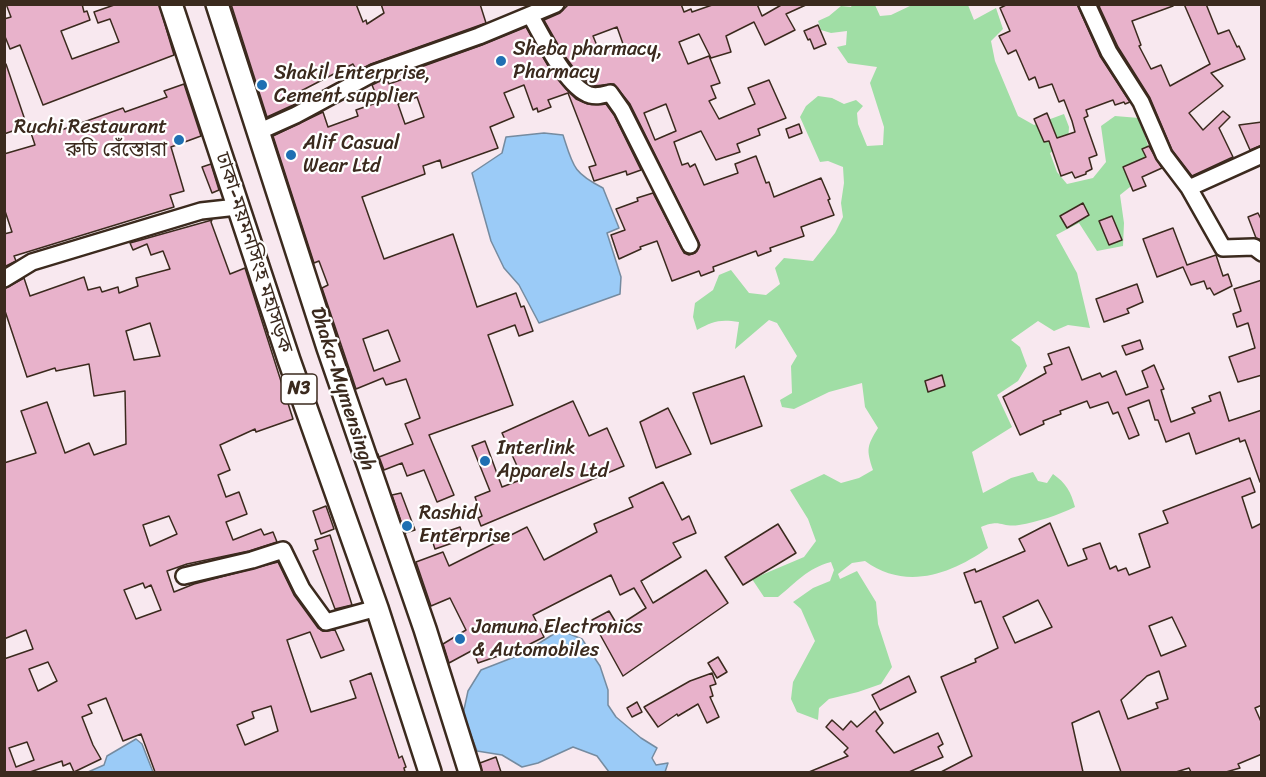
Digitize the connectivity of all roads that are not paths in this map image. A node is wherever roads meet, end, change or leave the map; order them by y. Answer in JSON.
{"nodes":[{"id":1,"x":171,"y":4,"type":"edge"},
{"id":2,"x":217,"y":4,"type":"edge"},
{"id":3,"x":556,"y":4,"type":"edge"},
{"id":4,"x":1087,"y":4,"type":"edge"},
{"id":5,"x":530,"y":15,"type":"junction"},
{"id":6,"x":258,"y":132,"type":"junction"},
{"id":7,"x":1262,"y":155,"type":"edge"},
{"id":8,"x":1189,"y":188,"type":"junction"},
{"id":9,"x":237,"y":207,"type":"junction"},
{"id":10,"x":690,"y":245,"type":"dead end"},
{"id":11,"x":1262,"y":254,"type":"edge"},
{"id":12,"x":4,"y":279,"type":"edge"},
{"id":13,"x":184,"y":576,"type":"dead end"},
{"id":14,"x":377,"y":608,"type":"junction"},
{"id":15,"x":430,"y":772,"type":"edge"},
{"id":16,"x":470,"y":772,"type":"edge"}],
"edges":[{"from":1,"to":9,"type":"highway","name":"ঢাকা-ময়মনসিংহ মহাসড়ক","number":"N3"},
{"from":2,"to":6,"type":"highway","name":"Dhaka-Mymensingh","number":"N3"},
{"from":3,"to":5,"type":"street"},
{"from":4,"to":8,"type":"street"},
{"from":5,"to":6,"type":"street"},
{"from":5,"to":10,"type":"street"},
{"from":6,"to":16,"type":"highway","name":"Dhaka-Mymensingh","number":"N3"},
{"from":7,"to":8,"type":"street"},
{"from":8,"to":11,"type":"street"},
{"from":9,"to":12,"type":"street"},
{"from":9,"to":14,"type":"highway","name":"ঢাকা-ময়মনসিংহ মহাসড়ক","number":"N3"},
{"from":13,"to":14,"type":"street"},
{"from":14,"to":15,"type":"highway","name":"ঢাকা-ময়মনসিংহ মহাসড়ক","number":"N3"}]}
